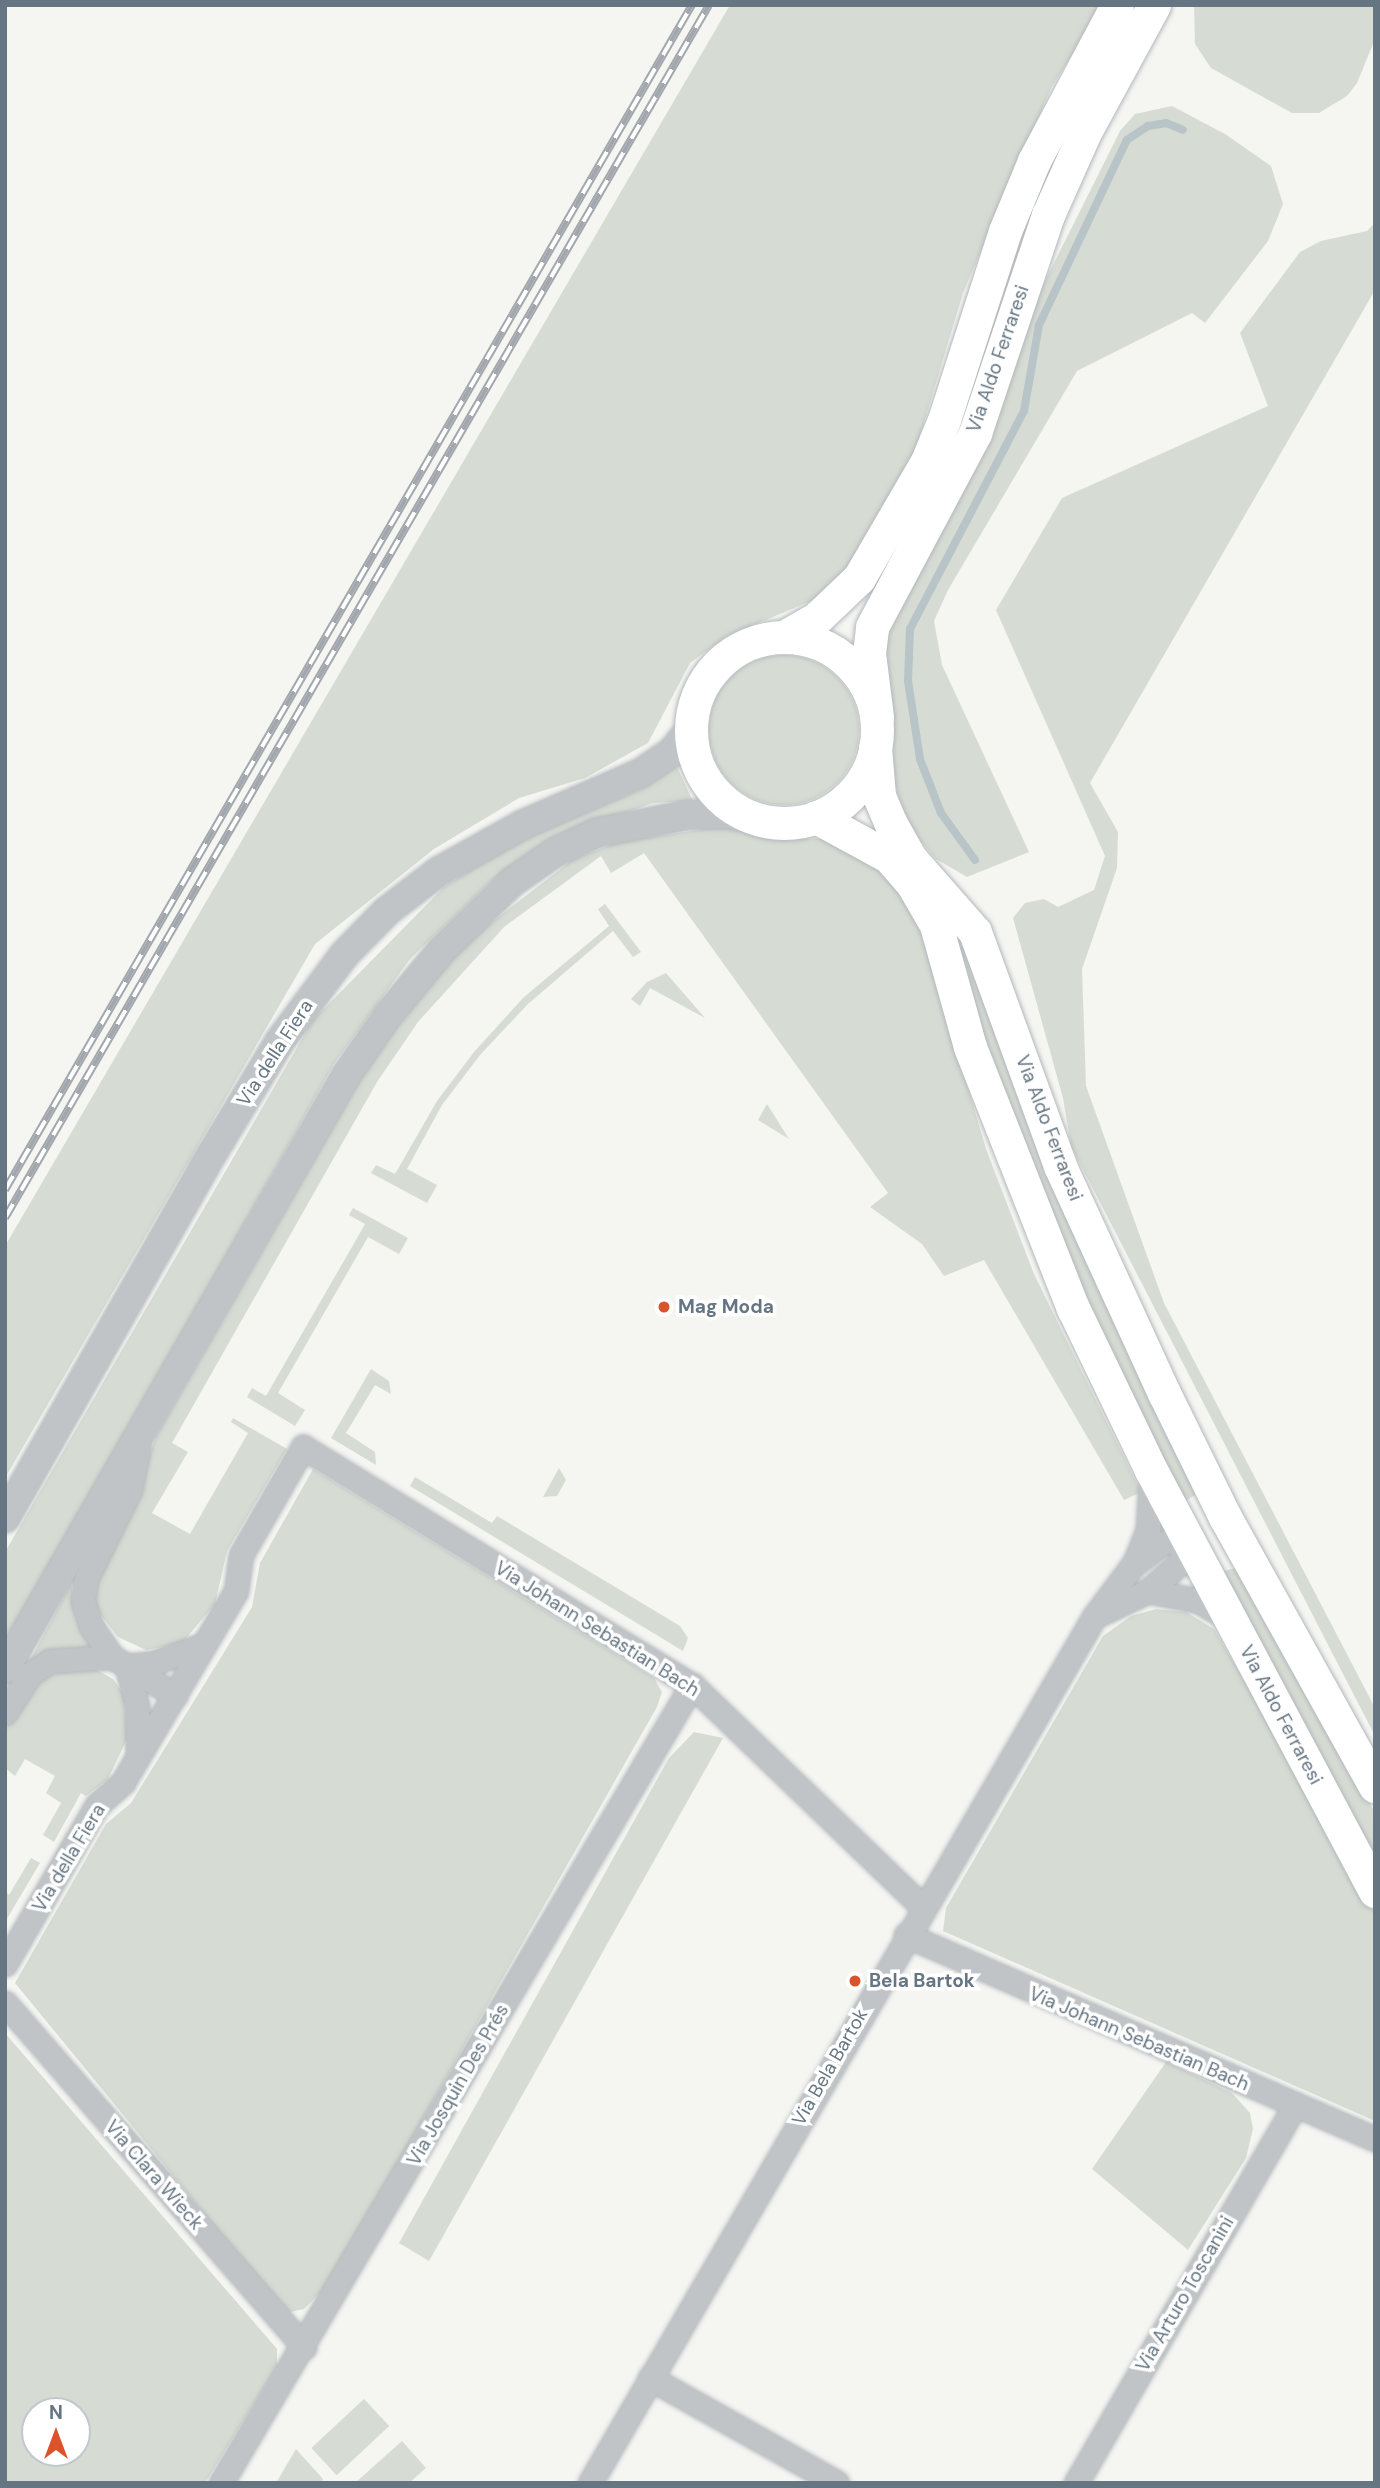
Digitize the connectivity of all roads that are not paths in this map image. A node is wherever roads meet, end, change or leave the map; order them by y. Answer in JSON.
{"nodes":[{"id":1,"x":1117,"y":5,"type":"edge"},
{"id":2,"x":1154,"y":5,"type":"edge"},
{"id":3,"x":784,"y":637,"type":"junction"},
{"id":4,"x":690,"y":730,"type":"junction"},
{"id":5,"x":876,"y":732,"type":"junction"},
{"id":6,"x":816,"y":817,"type":"junction"},
{"id":7,"x":759,"y":820,"type":"junction"},
{"id":8,"x":142,"y":1431,"type":"junction"},
{"id":9,"x":303,"y":1447,"type":"joint"},
{"id":10,"x":1151,"y":1470,"type":"junction"},
{"id":11,"x":1226,"y":1517,"type":"junction"},
{"id":12,"x":5,"y":1518,"type":"edge"},
{"id":13,"x":1188,"y":1538,"type":"junction"},
{"id":14,"x":1133,"y":1565,"type":"junction"},
{"id":15,"x":1148,"y":1591,"type":"junction"},
{"id":16,"x":1094,"y":1617,"type":"junction"},
{"id":17,"x":1232,"y":1621,"type":"junction"},
{"id":18,"x":205,"y":1644,"type":"junction"},
{"id":19,"x":119,"y":1661,"type":"junction"},
{"id":20,"x":5,"y":1669,"type":"edge"},
{"id":21,"x":692,"y":1685,"type":"junction"},
{"id":22,"x":175,"y":1695,"type":"junction"},
{"id":23,"x":5,"y":1713,"type":"edge"},
{"id":24,"x":138,"y":1757,"type":"junction"},
{"id":25,"x":1375,"y":1786,"type":"edge"},
{"id":26,"x":1375,"y":1891,"type":"edge"},
{"id":27,"x":922,"y":1906,"type":"junction"},
{"id":28,"x":906,"y":1935,"type":"junction"},
{"id":29,"x":5,"y":1964,"type":"edge"},
{"id":30,"x":5,"y":2003,"type":"edge"},
{"id":31,"x":1295,"y":2105,"type":"junction"},
{"id":32,"x":1375,"y":2139,"type":"edge"},
{"id":33,"x":304,"y":2347,"type":"junction"},
{"id":34,"x":650,"y":2378,"type":"junction"},
{"id":35,"x":221,"y":2483,"type":"edge"},
{"id":36,"x":590,"y":2483,"type":"edge"},
{"id":37,"x":837,"y":2483,"type":"edge"},
{"id":38,"x":1076,"y":2483,"type":"edge"}],
"edges":[{"from":1,"to":3,"type":"main road","name":"Via Aldo Ferraresi"},
{"from":2,"to":5,"type":"main road","name":"Via Aldo Ferraresi"},
{"from":3,"to":4,"type":"main road","name":"Via Aldo Ferraresi"},
{"from":3,"to":5,"type":"main road","name":"Via Aldo Ferraresi"},
{"from":4,"to":7,"type":"main road","name":"Via Aldo Ferraresi"},
{"from":4,"to":12,"type":"street","name":"Via della Fiera"},
{"from":5,"to":6,"type":"main road","name":"Via Aldo Ferraresi"},
{"from":5,"to":11,"type":"main road","name":"Via Aldo Ferraresi"},
{"from":6,"to":7,"type":"main road","name":"Via Aldo Ferraresi"},
{"from":6,"to":10,"type":"main road","name":"Via Aldo Ferraresi"},
{"from":7,"to":8,"type":"street"},
{"from":8,"to":19,"type":"street"},
{"from":8,"to":20,"type":"street"},
{"from":9,"to":18,"type":"street","name":"Via della Fiera"},
{"from":9,"to":21,"type":"street","name":"Via Johann Sebastian Bach"},
{"from":10,"to":13,"type":"main road","name":"Via Aldo Ferraresi"},
{"from":10,"to":14,"type":"street","name":"Via Bela Bartok"},
{"from":11,"to":13,"type":"main road"},
{"from":11,"to":25,"type":"main road","name":"Via Aldo Ferraresi"},
{"from":13,"to":14,"type":"street","name":"Via Bela Bartok"},
{"from":13,"to":15,"type":"street"},
{"from":13,"to":17,"type":"main road","name":"Via Aldo Ferraresi"},
{"from":14,"to":16,"type":"street","name":"Via Bela Bartok"},
{"from":15,"to":16,"type":"street"},
{"from":15,"to":17,"type":"street"},
{"from":16,"to":27,"type":"street","name":"Via Bela Bartok"},
{"from":17,"to":26,"type":"main road","name":"Via Aldo Ferraresi"},
{"from":18,"to":19,"type":"street"},
{"from":18,"to":22,"type":"street","name":"Via della Fiera"},
{"from":19,"to":22,"type":"street"},
{"from":19,"to":23,"type":"street"},
{"from":19,"to":24,"type":"street"},
{"from":21,"to":27,"type":"street","name":"Via Johann Sebastian Bach"},
{"from":21,"to":33,"type":"street","name":"Via Josquin Des Prés"},
{"from":22,"to":24,"type":"street","name":"Via della Fiera"},
{"from":24,"to":29,"type":"street","name":"Via della Fiera"},
{"from":27,"to":28,"type":"street","name":"Via Bela Bartok"},
{"from":28,"to":31,"type":"street","name":"Via Johann Sebastian Bach"},
{"from":28,"to":34,"type":"street","name":"Via Bela Bartok"},
{"from":30,"to":33,"type":"street","name":"Via Clara Wieck"},
{"from":31,"to":32,"type":"street","name":"Via Johann Sebastian Bach"},
{"from":31,"to":38,"type":"street","name":"Via Arturo Toscanini"},
{"from":33,"to":35,"type":"street","name":"Via Josquin Des Prés"},
{"from":34,"to":36,"type":"street","name":"Via Bela Bartok"},
{"from":34,"to":37,"type":"street"}]}
